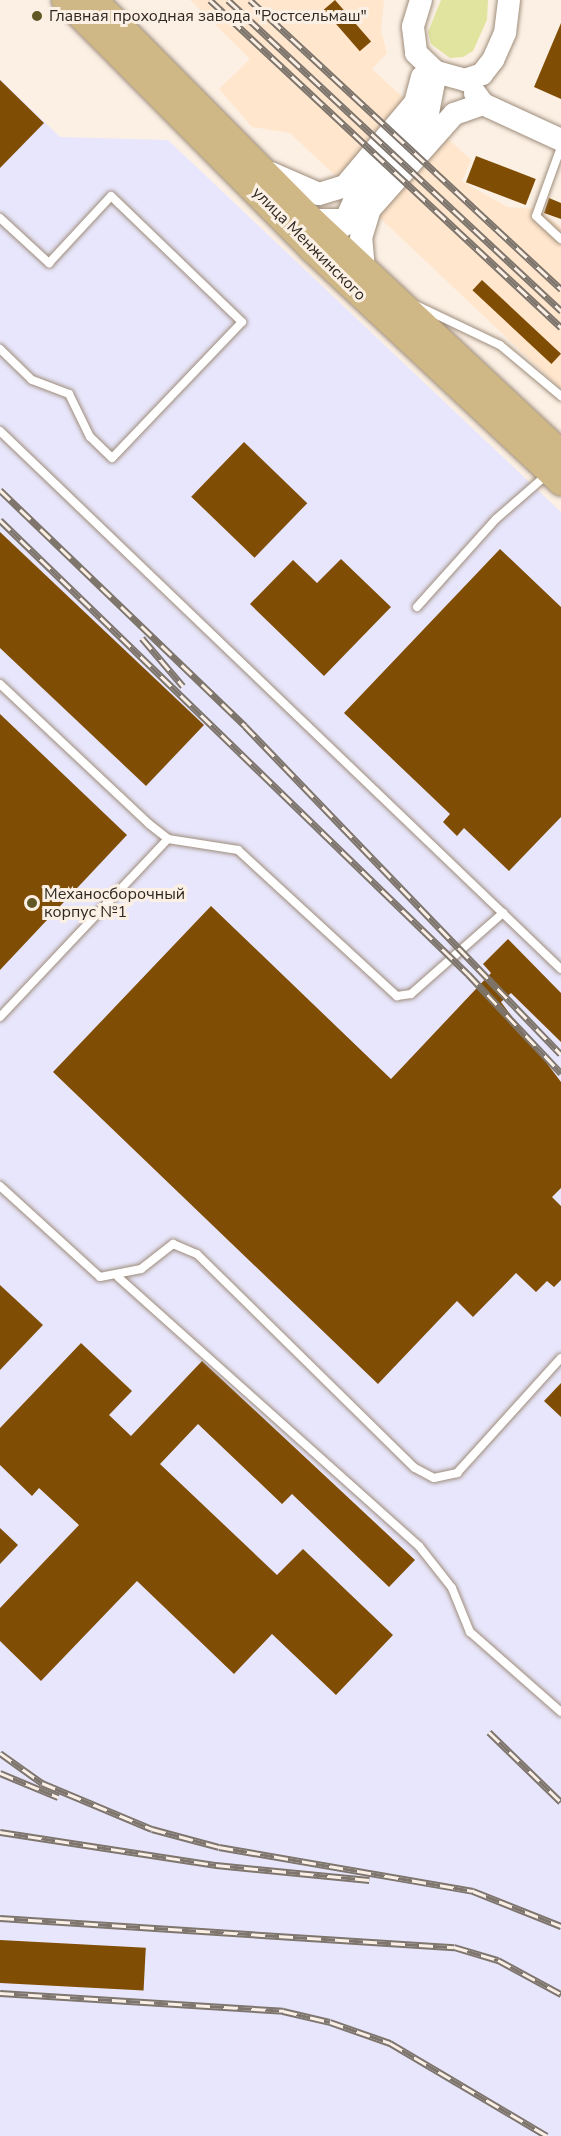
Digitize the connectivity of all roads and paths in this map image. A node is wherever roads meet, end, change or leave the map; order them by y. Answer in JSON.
{"nodes":[{"id":1,"x":64,"y":0,"type":"edge"},
{"id":2,"x":94,"y":0,"type":"edge"},
{"id":3,"x":421,"y":0,"type":"edge"},
{"id":4,"x":509,"y":0,"type":"edge"},
{"id":5,"x":429,"y":68,"type":"junction"},
{"id":6,"x":465,"y":80,"type":"junction"},
{"id":7,"x":483,"y":104,"type":"junction"},
{"id":8,"x":454,"y":114,"type":"junction"},
{"id":9,"x":561,"y":140,"type":"edge"},
{"id":10,"x":561,"y":147,"type":"edge"},
{"id":11,"x":255,"y":164,"type":"junction"},
{"id":12,"x":274,"y":196,"type":"junction"},
{"id":13,"x":363,"y":203,"type":"junction"},
{"id":14,"x":0,"y":218,"type":"edge"},
{"id":15,"x":344,"y":220,"type":"junction"},
{"id":16,"x":314,"y":222,"type":"junction"},
{"id":17,"x":561,"y":239,"type":"edge"},
{"id":18,"x":338,"y":245,"type":"junction"},
{"id":19,"x":358,"y":279,"type":"junction"},
{"id":20,"x":392,"y":297,"type":"junction"},
{"id":21,"x":0,"y":349,"type":"edge"},
{"id":22,"x":561,"y":396,"type":"edge"},
{"id":23,"x":0,"y":431,"type":"edge"},
{"id":24,"x":557,"y":469,"type":"edge"},
{"id":25,"x":417,"y":607,"type":"dead end"},
{"id":26,"x":0,"y":684,"type":"edge"},
{"id":27,"x":168,"y":839,"type":"junction"},
{"id":28,"x":503,"y":913,"type":"junction"},
{"id":29,"x":561,"y":969,"type":"edge"},
{"id":30,"x":0,"y":1017,"type":"edge"},
{"id":31,"x":0,"y":1186,"type":"edge"},
{"id":32,"x":118,"y":1277,"type":"junction"},
{"id":33,"x":561,"y":1358,"type":"edge"},
{"id":34,"x":561,"y":1712,"type":"edge"}],
"edges":[{"from":1,"to":12,"type":"main road","name":"улица Менжинского"},
{"from":2,"to":11,"type":"main road","name":"улица Менжинского"},
{"from":3,"to":5,"type":"main road"},
{"from":4,"to":6,"type":"main road"},
{"from":5,"to":6,"type":"main road"},
{"from":5,"to":11,"type":"main road"},
{"from":5,"to":13,"type":"main road"},
{"from":6,"to":7,"type":"main road"},
{"from":6,"to":8,"type":"main road"},
{"from":7,"to":8,"type":"main road"},
{"from":7,"to":9,"type":"main road"},
{"from":8,"to":13,"type":"main road"},
{"from":10,"to":17,"type":"lane"},
{"from":11,"to":12,"type":"main road","name":"улица Менжинского"},
{"from":12,"to":13,"type":"main road"},
{"from":12,"to":16,"type":"main road","name":"улица Менжинского"},
{"from":12,"to":19,"type":"main road","name":"улица Менжинского"},
{"from":13,"to":15,"type":"main road"},
{"from":13,"to":19,"type":"main road"},
{"from":14,"to":21,"type":"lane"},
{"from":15,"to":16,"type":"main road"},
{"from":15,"to":18,"type":"main road"},
{"from":16,"to":18,"type":"main road","name":"улица Менжинского"},
{"from":18,"to":19,"type":"main road","name":"улица Менжинского"},
{"from":19,"to":20,"type":"main road","name":"улица Менжинского"},
{"from":19,"to":24,"type":"main road","name":"улица Менжинского"},
{"from":20,"to":22,"type":"lane"},
{"from":20,"to":24,"type":"main road","name":"улица Менжинского"},
{"from":23,"to":28,"type":"lane"},
{"from":24,"to":25,"type":"lane"},
{"from":26,"to":27,"type":"lane"},
{"from":27,"to":28,"type":"lane"},
{"from":27,"to":30,"type":"lane"},
{"from":28,"to":29,"type":"lane"},
{"from":31,"to":32,"type":"lane"},
{"from":32,"to":33,"type":"lane"},
{"from":32,"to":34,"type":"lane"}]}
